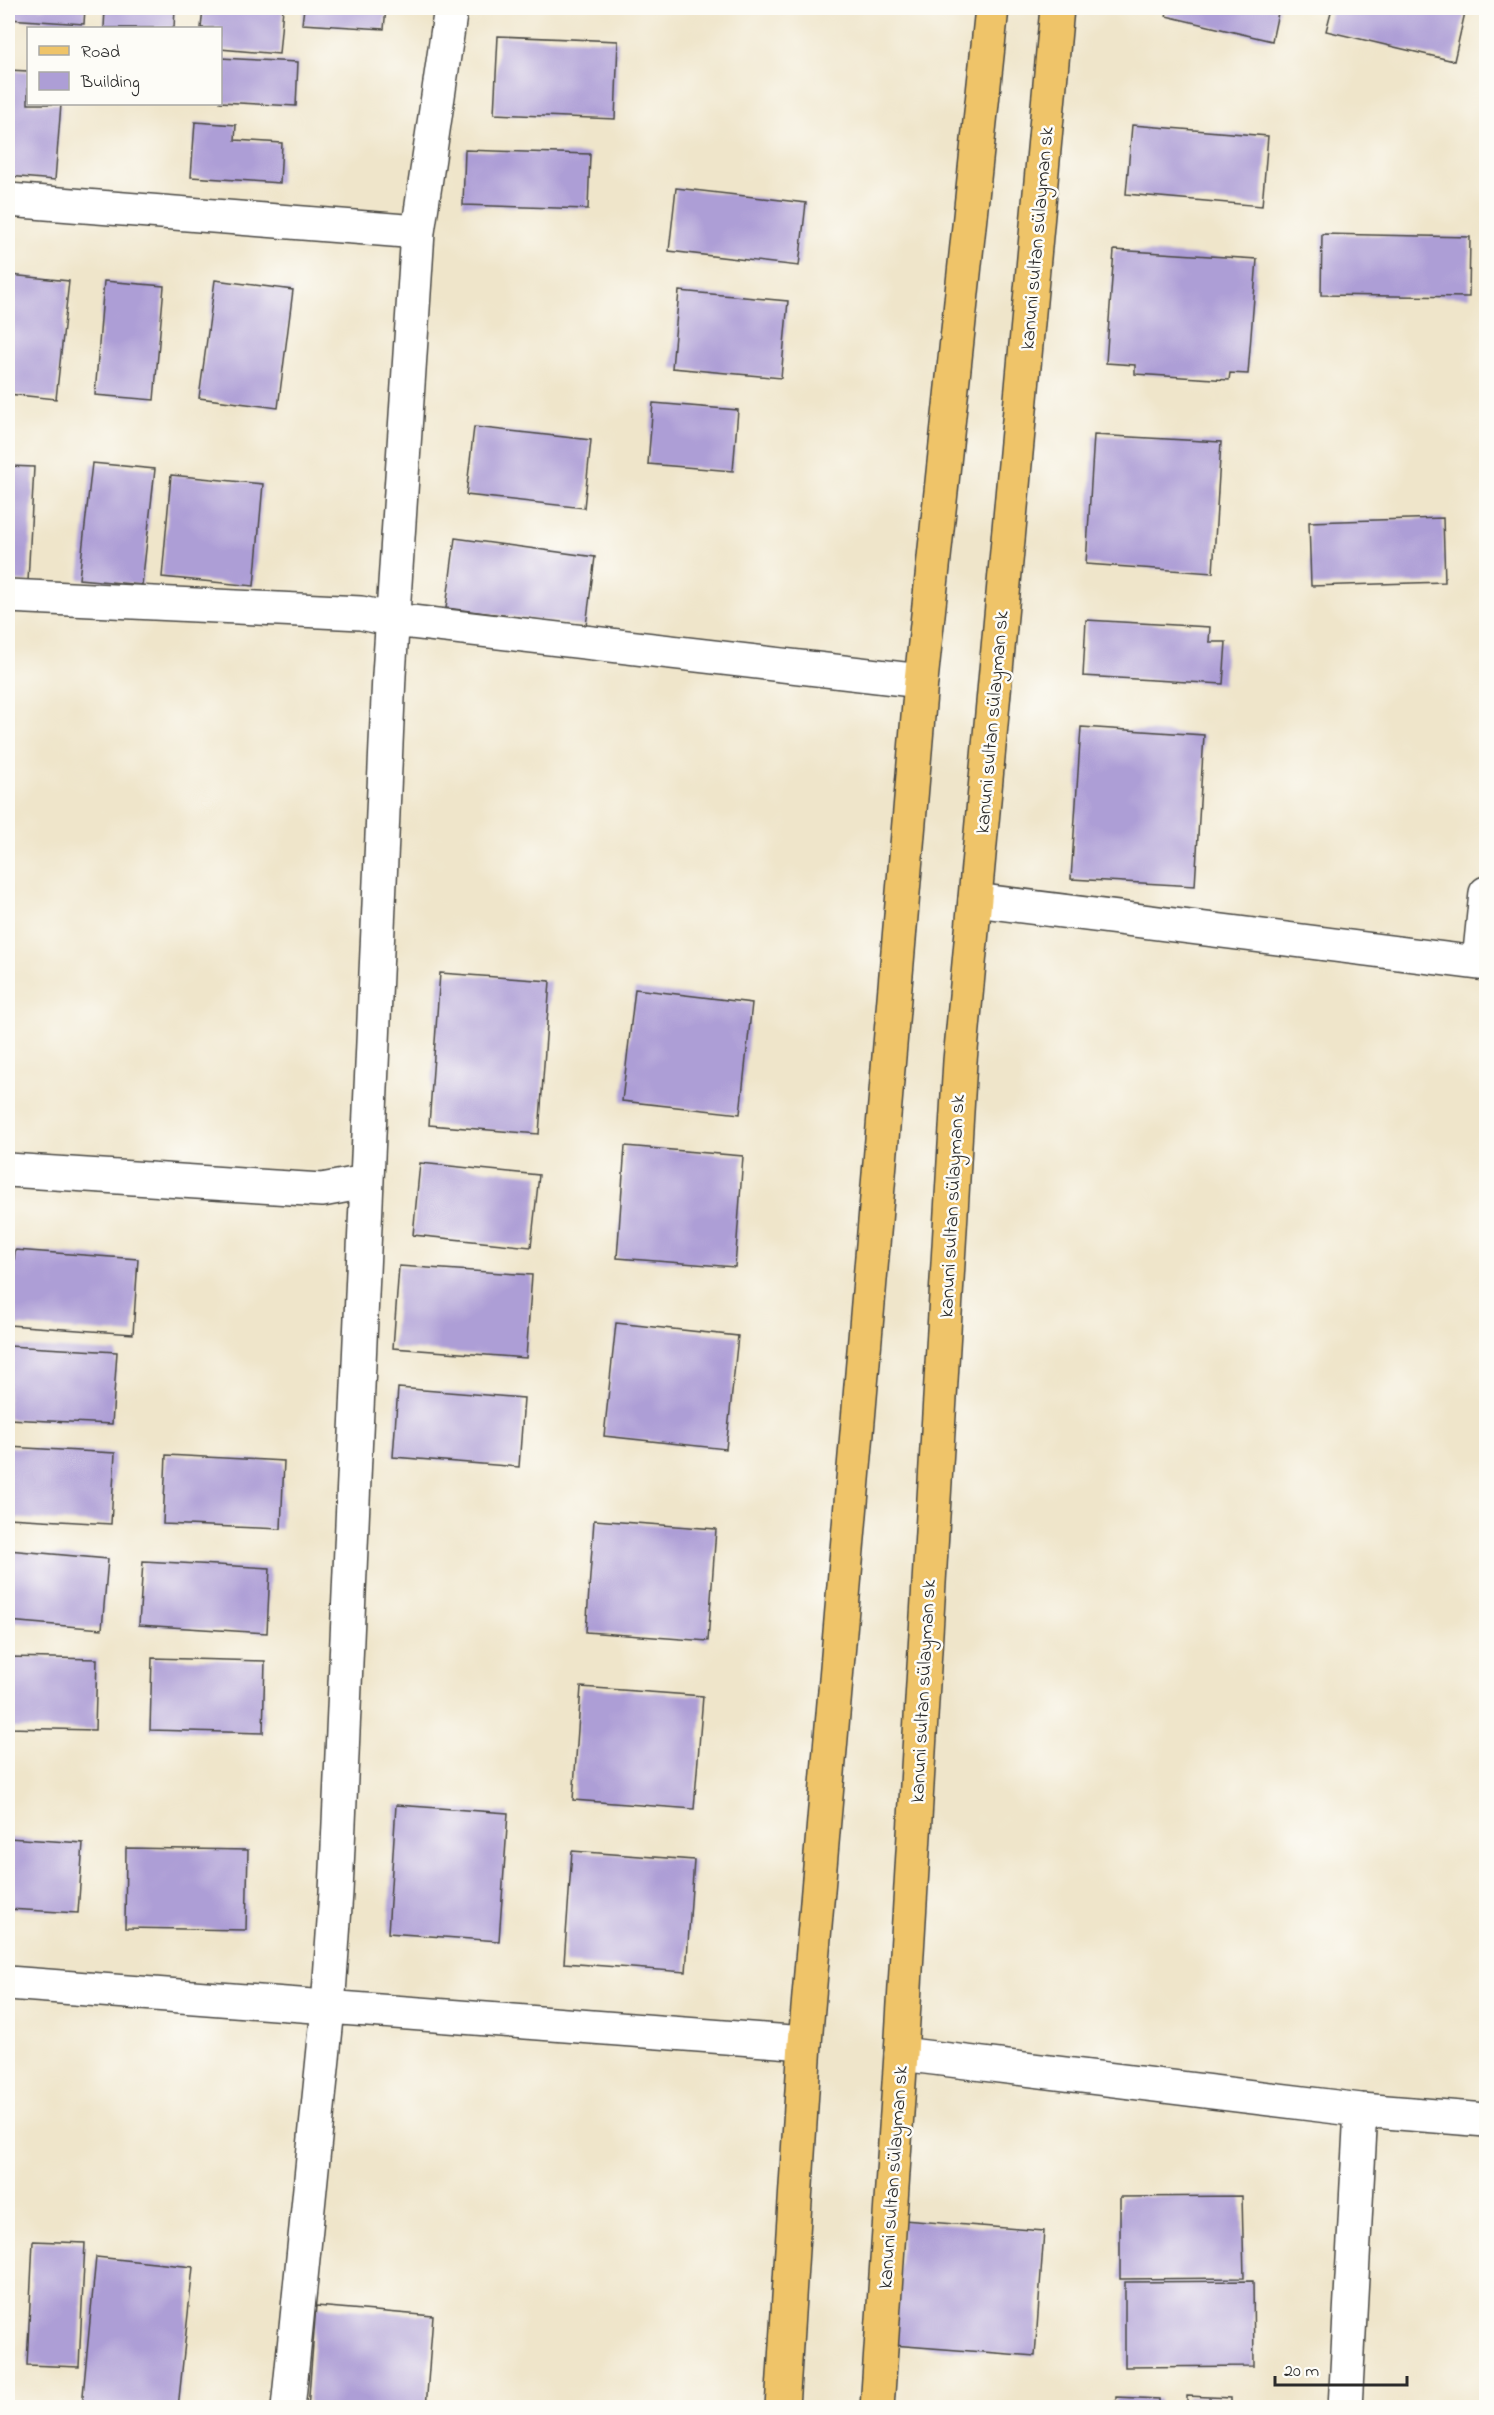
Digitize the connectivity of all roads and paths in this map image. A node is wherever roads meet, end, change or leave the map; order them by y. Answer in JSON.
{"nodes":[{"id":1,"x":451,"y":8,"type":"edge"},
{"id":2,"x":992,"y":8,"type":"edge"},
{"id":3,"x":1057,"y":8,"type":"edge"},
{"id":4,"x":8,"y":200,"type":"edge"},
{"id":5,"x":418,"y":232,"type":"junction"},
{"id":6,"x":8,"y":596,"type":"edge"},
{"id":7,"x":394,"y":620,"type":"junction"},
{"id":8,"x":921,"y":681,"type":"junction"},
{"id":9,"x":1486,"y":893,"type":"edge"},
{"id":10,"x":975,"y":900,"type":"junction"},
{"id":11,"x":1483,"y":963,"type":"edge"},
{"id":12,"x":8,"y":1170,"type":"edge"},
{"id":13,"x":365,"y":1182,"type":"junction"},
{"id":14,"x":8,"y":1983,"type":"edge"},
{"id":15,"x":328,"y":2008,"type":"junction"},
{"id":16,"x":806,"y":2043,"type":"junction"},
{"id":17,"x":901,"y":2054,"type":"junction"},
{"id":18,"x":1361,"y":2110,"type":"junction"},
{"id":19,"x":1486,"y":2120,"type":"edge"},
{"id":20,"x":288,"y":2408,"type":"edge"},
{"id":21,"x":782,"y":2408,"type":"edge"},
{"id":22,"x":877,"y":2408,"type":"edge"},
{"id":23,"x":1345,"y":2408,"type":"edge"}],
"edges":[{"from":1,"to":5,"type":"street"},
{"from":2,"to":8,"type":"main road"},
{"from":3,"to":10,"type":"main road","name":"kanuni sultan sülayman sk"},
{"from":4,"to":5,"type":"street"},
{"from":5,"to":7,"type":"street"},
{"from":6,"to":7,"type":"street"},
{"from":7,"to":8,"type":"street"},
{"from":7,"to":13,"type":"street"},
{"from":8,"to":16,"type":"main road"},
{"from":9,"to":11,"type":"street"},
{"from":10,"to":11,"type":"street"},
{"from":10,"to":17,"type":"main road","name":"kanuni sultan sülayman sk"},
{"from":12,"to":13,"type":"street"},
{"from":13,"to":15,"type":"street"},
{"from":14,"to":15,"type":"street"},
{"from":15,"to":16,"type":"street"},
{"from":15,"to":20,"type":"street"},
{"from":16,"to":21,"type":"main road"},
{"from":17,"to":18,"type":"street"},
{"from":17,"to":22,"type":"main road","name":"kanuni sultan sülayman sk"},
{"from":18,"to":19,"type":"street"},
{"from":18,"to":23,"type":"street"}]}
